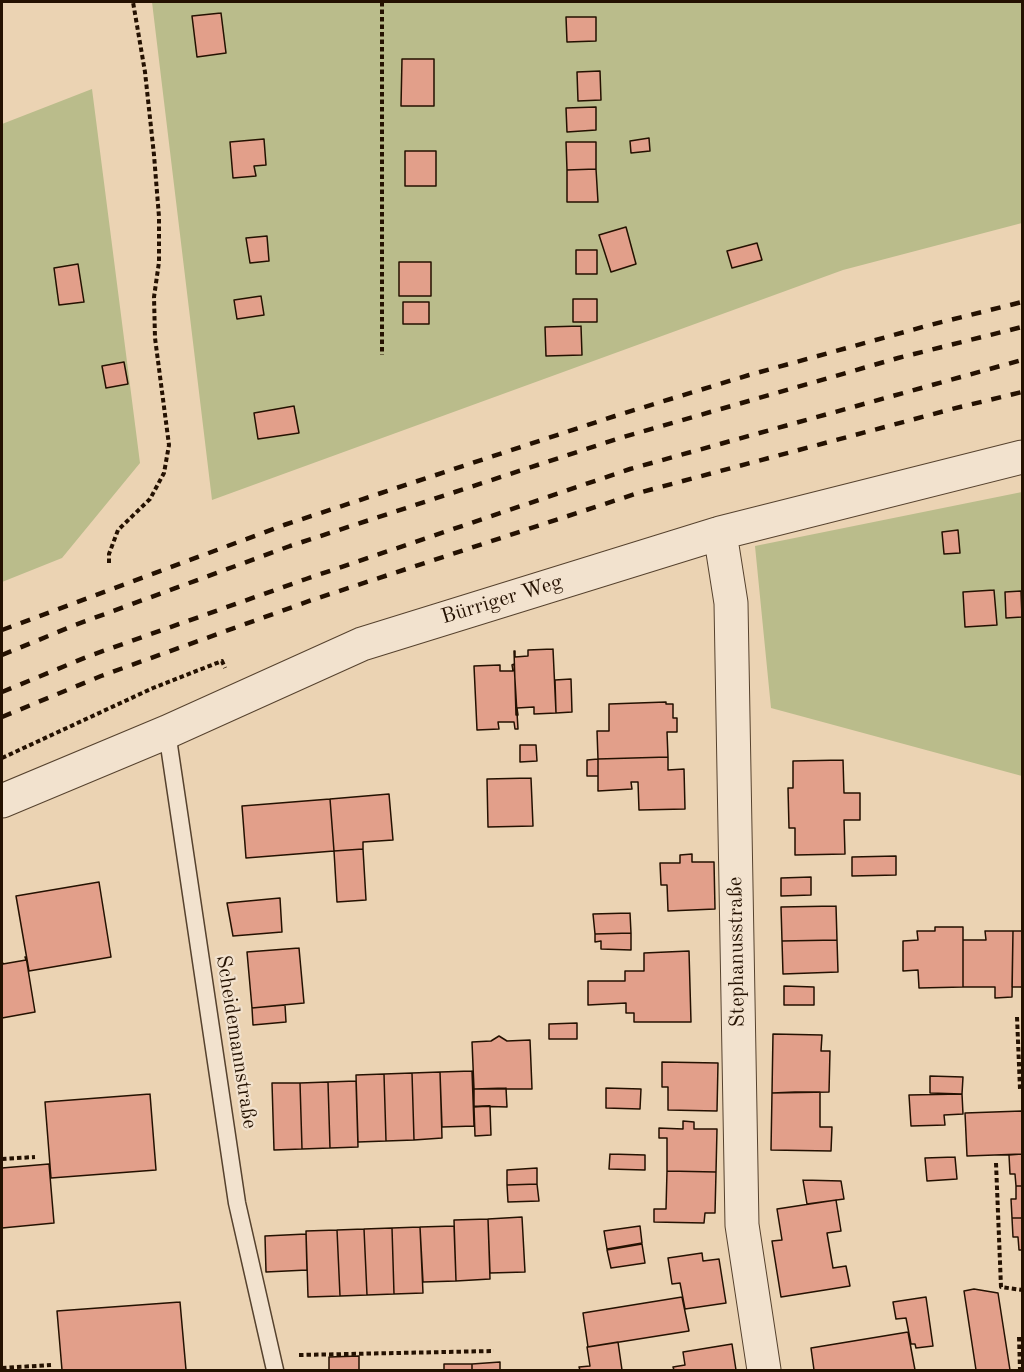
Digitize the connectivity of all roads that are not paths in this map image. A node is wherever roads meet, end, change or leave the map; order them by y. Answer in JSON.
{"nodes":[{"id":1,"x":1023,"y":457,"type":"edge"},
{"id":2,"x":720,"y":532,"type":"junction"},
{"id":3,"x":167,"y":732,"type":"junction"},
{"id":4,"x":2,"y":801,"type":"edge"},
{"id":5,"x":273,"y":1363,"type":"edge"},
{"id":6,"x":764,"y":1371,"type":"edge"}],
"edges":[{"from":1,"to":2,"type":"street","name":"Bürriger Weg"},
{"from":2,"to":3,"type":"street","name":"Bürriger Weg"},
{"from":2,"to":6,"type":"street","name":"Stephanusstraße"},
{"from":3,"to":4,"type":"street","name":"Bürriger Weg"},
{"from":3,"to":5,"type":"lane","name":"Scheidemannstraße"}]}
